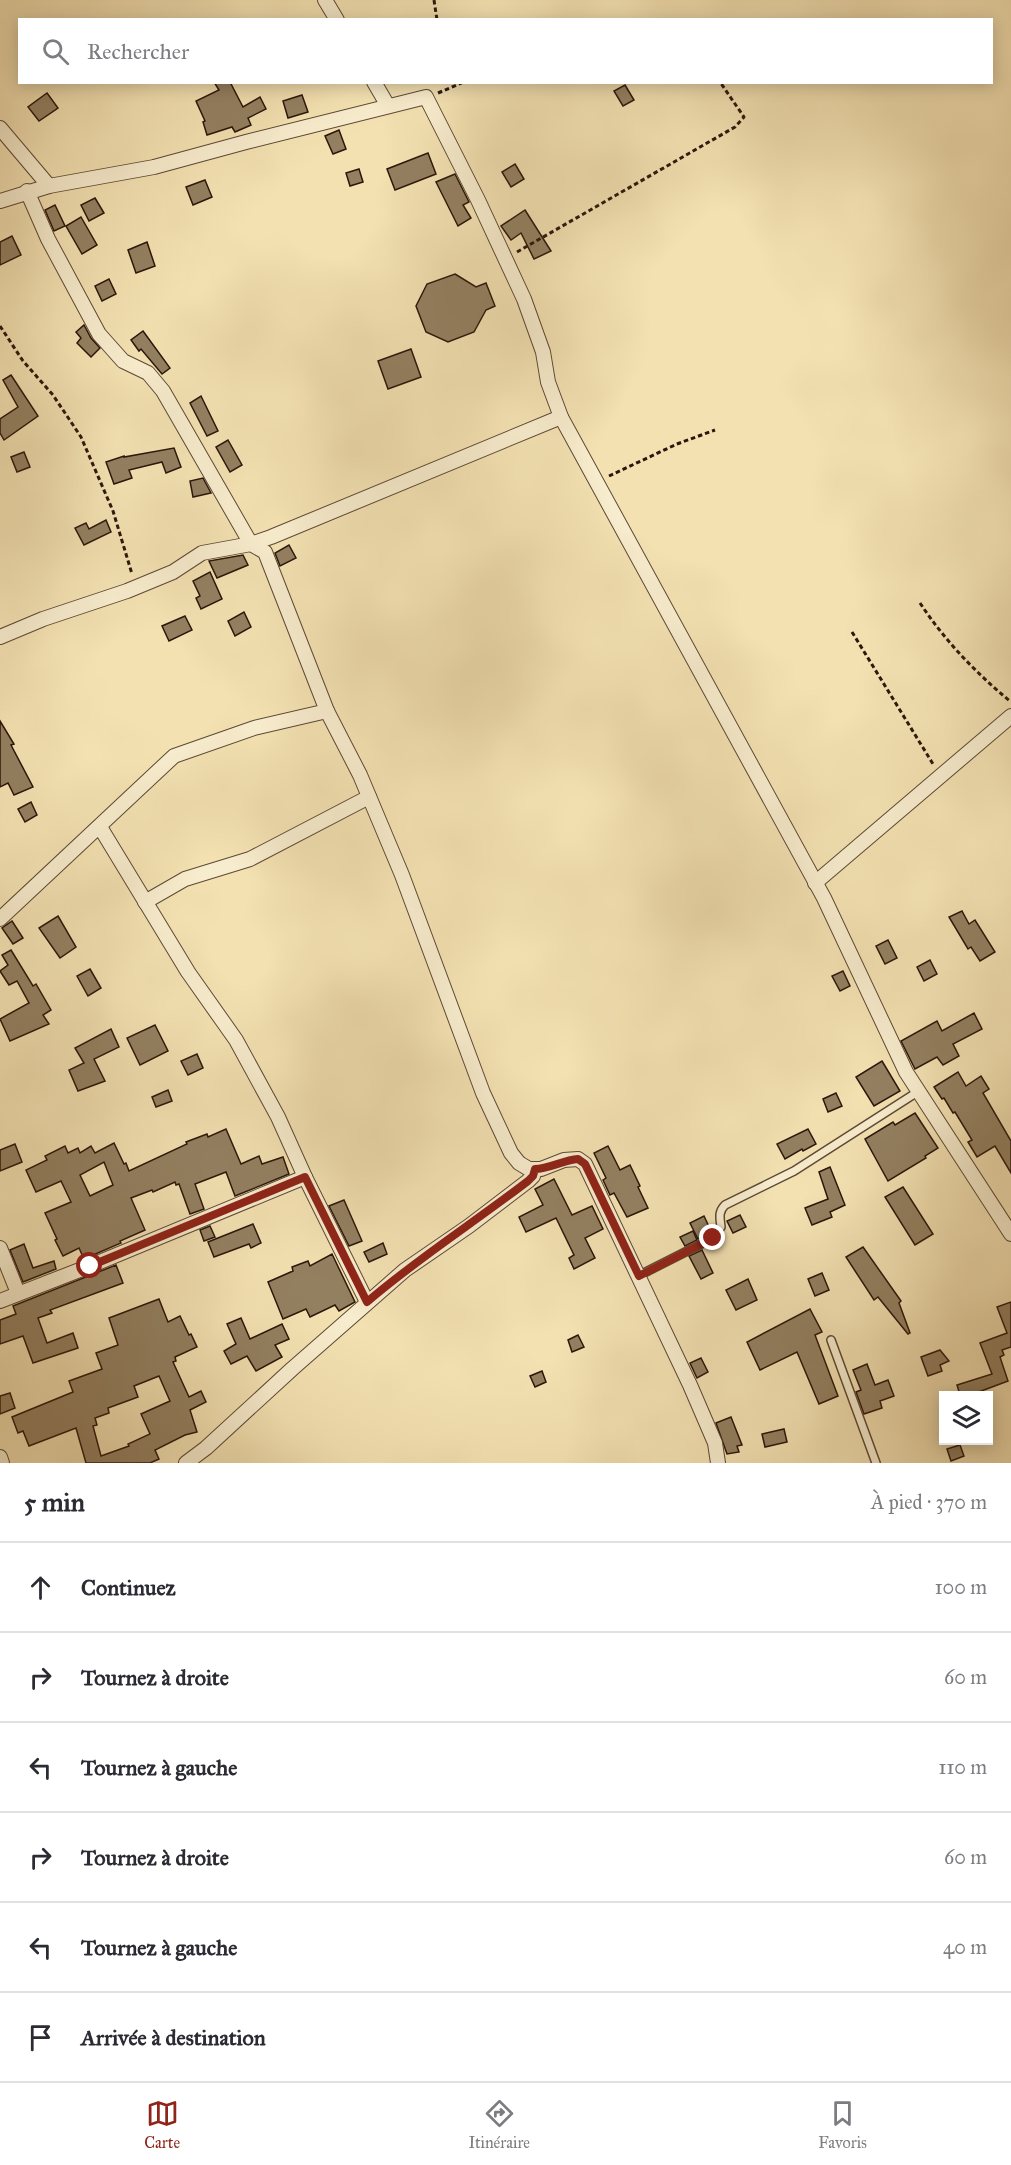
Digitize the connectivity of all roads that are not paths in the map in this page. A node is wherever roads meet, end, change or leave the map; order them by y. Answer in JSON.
{"nodes":[{"id":1,"x":325,"y":0,"type":"edge"},
{"id":2,"x":336,"y":18,"type":"edge"},
{"id":3,"x":375,"y":84,"type":"edge"},
{"id":4,"x":387,"y":106,"type":"junction"},
{"id":5,"x":0,"y":128,"type":"edge"},
{"id":6,"x":49,"y":186,"type":"junction"},
{"id":7,"x":27,"y":191,"type":"junction"},
{"id":8,"x":0,"y":201,"type":"edge"},
{"id":9,"x":561,"y":417,"type":"junction"},
{"id":10,"x":250,"y":544,"type":"junction"},
{"id":11,"x":1,"y":633,"type":"edge"},
{"id":12,"x":327,"y":711,"type":"junction"},
{"id":13,"x":1010,"y":721,"type":"edge"},
{"id":14,"x":369,"y":797,"type":"junction"},
{"id":15,"x":100,"y":827,"type":"junction"},
{"id":16,"x":815,"y":883,"type":"junction"},
{"id":17,"x":145,"y":902,"type":"junction"},
{"id":18,"x":0,"y":919,"type":"edge"},
{"id":19,"x":919,"y":1091,"type":"junction"},
{"id":20,"x":535,"y":1169,"type":"junction"},
{"id":21,"x":305,"y":1177,"type":"junction"},
{"id":22,"x":1011,"y":1234,"type":"edge"},
{"id":23,"x":0,"y":1248,"type":"edge"},
{"id":24,"x":639,"y":1276,"type":"junction"},
{"id":25,"x":18,"y":1293,"type":"junction"},
{"id":26,"x":0,"y":1300,"type":"edge"},
{"id":27,"x":367,"y":1302,"type":"junction"},
{"id":28,"x":831,"y":1340,"type":"dead end"},
{"id":29,"x":0,"y":1457,"type":"edge"},
{"id":30,"x":2,"y":1463,"type":"edge"},
{"id":31,"x":186,"y":1463,"type":"edge"},
{"id":32,"x":718,"y":1463,"type":"edge"},
{"id":33,"x":876,"y":1463,"type":"edge"}],
"edges":[{"from":1,"to":2,"type":"street"},
{"from":3,"to":4,"type":"street"},
{"from":4,"to":6,"type":"street"},
{"from":4,"to":9,"type":"street"},
{"from":5,"to":6,"type":"street"},
{"from":6,"to":7,"type":"street"},
{"from":7,"to":8,"type":"street"},
{"from":7,"to":10,"type":"street"},
{"from":9,"to":10,"type":"street"},
{"from":9,"to":16,"type":"street"},
{"from":10,"to":11,"type":"street"},
{"from":10,"to":12,"type":"street"},
{"from":12,"to":14,"type":"street"},
{"from":12,"to":15,"type":"street"},
{"from":13,"to":16,"type":"street"},
{"from":14,"to":17,"type":"street"},
{"from":14,"to":20,"type":"street"},
{"from":15,"to":17,"type":"street"},
{"from":15,"to":18,"type":"street"},
{"from":16,"to":19,"type":"street"},
{"from":17,"to":21,"type":"street"},
{"from":19,"to":22,"type":"street"},
{"from":19,"to":24,"type":"lane"},
{"from":20,"to":24,"type":"street"},
{"from":20,"to":27,"type":"street"},
{"from":21,"to":25,"type":"street"},
{"from":21,"to":27,"type":"street"},
{"from":23,"to":25,"type":"street"},
{"from":24,"to":32,"type":"street"},
{"from":25,"to":26,"type":"street"},
{"from":27,"to":31,"type":"street"},
{"from":28,"to":33,"type":"lane"},
{"from":29,"to":30,"type":"street"}]}
